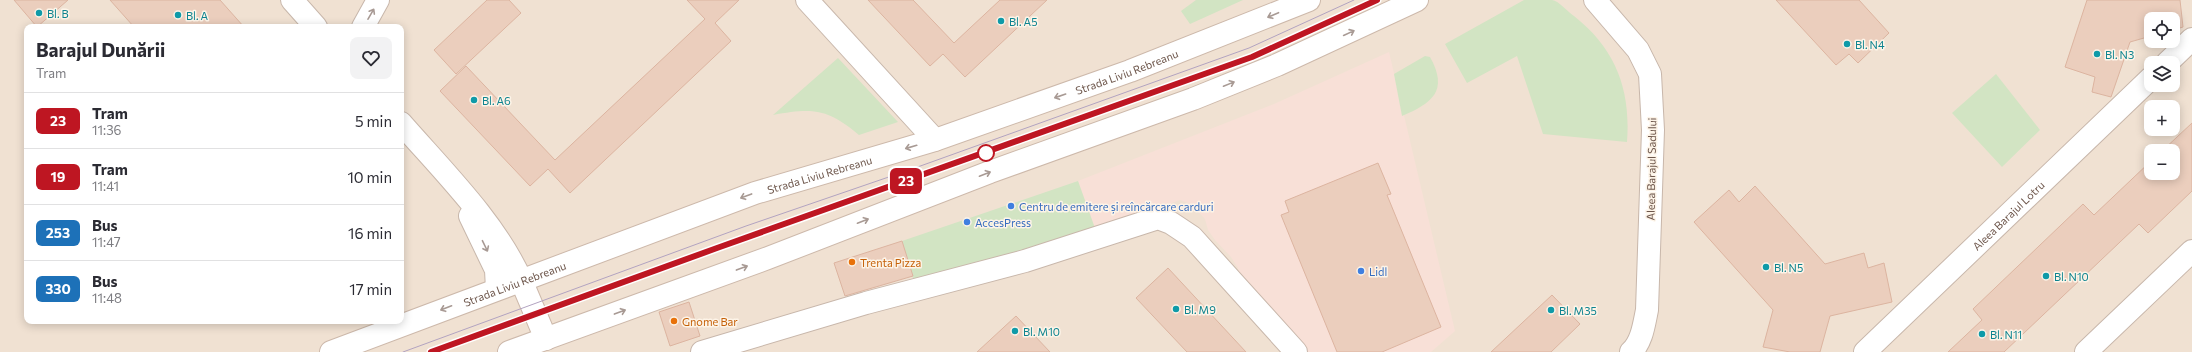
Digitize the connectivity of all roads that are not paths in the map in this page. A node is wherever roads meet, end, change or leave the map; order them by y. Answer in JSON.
{"nodes":[{"id":1,"x":378,"y":0,"type":"edge"},
{"id":2,"x":807,"y":0,"type":"edge"},
{"id":3,"x":1309,"y":0,"type":"edge"},
{"id":4,"x":1417,"y":0,"type":"edge"},
{"id":5,"x":1595,"y":0,"type":"edge"},
{"id":6,"x":296,"y":4,"type":"edge"},
{"id":7,"x":313,"y":24,"type":"edge"},
{"id":8,"x":365,"y":24,"type":"edge"},
{"id":9,"x":2192,"y":39,"type":"edge"},
{"id":10,"x":2174,"y":56,"type":"edge"},
{"id":11,"x":2144,"y":85,"type":"edge"},
{"id":12,"x":404,"y":126,"type":"edge"},
{"id":13,"x":935,"y":140,"type":"junction"},
{"id":14,"x":465,"y":197,"type":"junction"},
{"id":15,"x":2192,"y":251,"type":"edge"},
{"id":16,"x":522,"y":280,"type":"junction"},
{"id":17,"x":497,"y":289,"type":"junction"},
{"id":18,"x":548,"y":345,"type":"edge"},
{"id":19,"x":1640,"y":351,"type":"edge"},
{"id":20,"x":331,"y":352,"type":"edge"},
{"id":21,"x":509,"y":352,"type":"edge"},
{"id":22,"x":702,"y":352,"type":"edge"},
{"id":23,"x":1296,"y":352,"type":"edge"},
{"id":24,"x":1865,"y":352,"type":"edge"},
{"id":25,"x":2086,"y":352,"type":"edge"}],
"edges":[{"from":8,"to":1,"type":"street","one_way":true},
{"from":2,"to":13,"type":"street"},
{"from":3,"to":13,"type":"street","name":"Strada Liviu Rebreanu","one_way":true},
{"from":18,"to":4,"type":"street","one_way":true},
{"from":5,"to":19,"type":"street","name":"Aleea Barajul Sadului"},
{"from":6,"to":7,"type":"street"},
{"from":9,"to":10,"type":"street"},
{"from":11,"to":24,"type":"street","name":"Aleea Barajul Lotru"},
{"from":12,"to":14,"type":"street"},
{"from":13,"to":16,"type":"street","name":"Strada Liviu Rebreanu","one_way":true},
{"from":14,"to":16,"type":"street"},
{"from":14,"to":17,"type":"street","one_way":true},
{"from":15,"to":25,"type":"street"},
{"from":16,"to":17,"type":"street","name":"Strada Liviu Rebreanu"},
{"from":16,"to":18,"type":"street"},
{"from":17,"to":20,"type":"street","name":"Strada Liviu Rebreanu","one_way":true},
{"from":18,"to":21,"type":"street"},
{"from":22,"to":23,"type":"street"}]}
